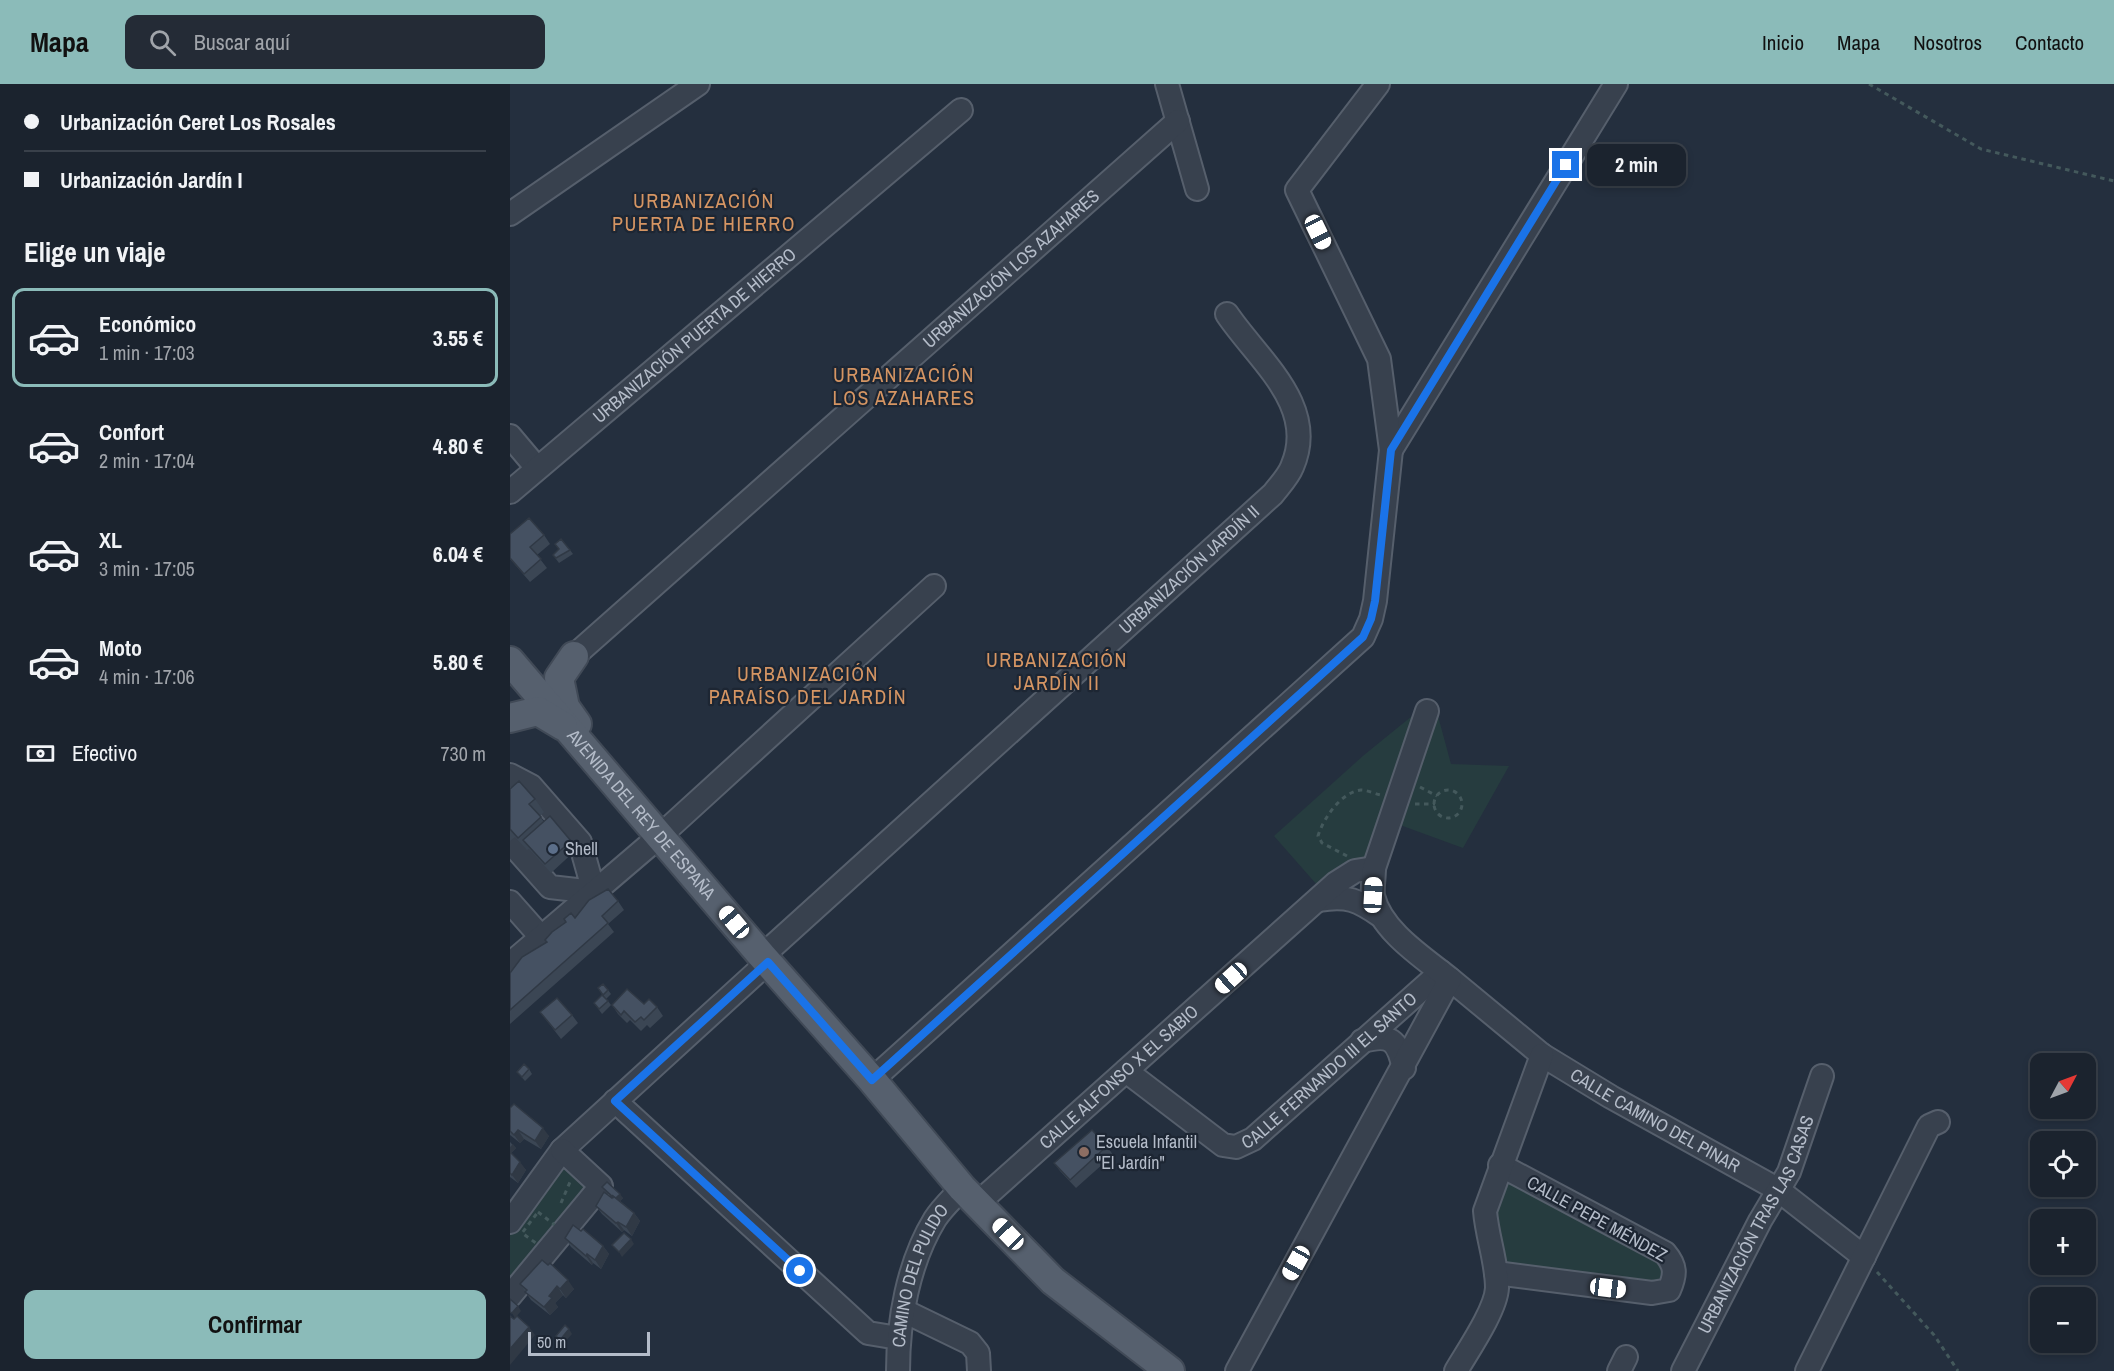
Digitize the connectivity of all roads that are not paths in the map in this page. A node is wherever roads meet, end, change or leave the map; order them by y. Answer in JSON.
{"nodes":[{"id":1,"x":698,"y":84,"type":"edge"},
{"id":2,"x":1167,"y":84,"type":"edge"},
{"id":3,"x":1378,"y":84,"type":"edge"},
{"id":4,"x":1616,"y":84,"type":"edge"},
{"id":5,"x":961,"y":110,"type":"dead end"},
{"id":6,"x":1178,"y":121,"type":"junction"},
{"id":7,"x":1197,"y":189,"type":"dead end"},
{"id":8,"x":510,"y":214,"type":"edge"},
{"id":9,"x":1227,"y":314,"type":"dead end"},
{"id":10,"x":510,"y":436,"type":"edge"},
{"id":11,"x":1391,"y":450,"type":"junction"},
{"id":12,"x":537,"y":468,"type":"junction"},
{"id":13,"x":510,"y":492,"type":"edge"},
{"id":14,"x":934,"y":586,"type":"dead end"},
{"id":15,"x":574,"y":656,"type":"junction"},
{"id":16,"x":512,"y":663,"type":"edge"},
{"id":17,"x":533,"y":687,"type":"junction"},
{"id":18,"x":510,"y":709,"type":"edge"},
{"id":19,"x":1427,"y":711,"type":"dead end"},
{"id":20,"x":510,"y":718,"type":"edge"},
{"id":21,"x":571,"y":731,"type":"junction"},
{"id":22,"x":608,"y":774,"type":"junction"},
{"id":23,"x":510,"y":775,"type":"edge"},
{"id":24,"x":661,"y":835,"type":"junction"},
{"id":25,"x":511,"y":843,"type":"edge"},
{"id":26,"x":1364,"y":869,"type":"junction"},
{"id":27,"x":594,"y":892,"type":"junction"},
{"id":28,"x":1318,"y":900,"type":"junction"},
{"id":29,"x":510,"y":902,"type":"edge"},
{"id":30,"x":1381,"y":916,"type":"junction"},
{"id":31,"x":541,"y":937,"type":"junction"},
{"id":32,"x":765,"y":959,"type":"junction"},
{"id":33,"x":510,"y":964,"type":"edge"},
{"id":34,"x":1445,"y":976,"type":"junction"},
{"id":35,"x":1362,"y":1041,"type":"junction"},
{"id":36,"x":1542,"y":1055,"type":"junction"},
{"id":37,"x":1404,"y":1068,"type":"junction"},
{"id":38,"x":1126,"y":1071,"type":"junction"},
{"id":39,"x":1822,"y":1076,"type":"dead end"},
{"id":40,"x":872,"y":1080,"type":"junction"},
{"id":41,"x":615,"y":1101,"type":"junction"},
{"id":42,"x":1938,"y":1122,"type":"dead end"},
{"id":43,"x":568,"y":1157,"type":"junction"},
{"id":44,"x":1500,"y":1165,"type":"junction"},
{"id":45,"x":1778,"y":1189,"type":"junction"},
{"id":46,"x":970,"y":1195,"type":"junction"},
{"id":47,"x":510,"y":1222,"type":"edge"},
{"id":48,"x":1864,"y":1257,"type":"junction"},
{"id":49,"x":1496,"y":1274,"type":"junction"},
{"id":50,"x":510,"y":1296,"type":"edge"},
{"id":51,"x":904,"y":1311,"type":"junction"},
{"id":52,"x":898,"y":1338,"type":"junction"},
{"id":53,"x":898,"y":1371,"type":"edge"},
{"id":54,"x":979,"y":1371,"type":"edge"},
{"id":55,"x":1170,"y":1371,"type":"edge"},
{"id":56,"x":1237,"y":1371,"type":"edge"},
{"id":57,"x":1456,"y":1371,"type":"edge"},
{"id":58,"x":1683,"y":1371,"type":"edge"},
{"id":59,"x":1807,"y":1371,"type":"edge"}],
"edges":[{"from":1,"to":8,"type":"street"},
{"from":2,"to":6,"type":"street"},
{"from":3,"to":11,"type":"street"},
{"from":4,"to":11,"type":"street"},
{"from":5,"to":12,"type":"street","name":"URBANIZACIÓN PUERTA DE HIERRO"},
{"from":6,"to":7,"type":"street"},
{"from":6,"to":15,"type":"street","name":"URBANIZACIÓN LOS AZAHARES"},
{"from":9,"to":32,"type":"street","name":"URBANIZACIÓN JARDÍN II"},
{"from":10,"to":12,"type":"street"},
{"from":11,"to":40,"type":"street"},
{"from":12,"to":13,"type":"street","name":"URBANIZACIÓN PUERTA DE HIERRO"},
{"from":14,"to":24,"type":"street"},
{"from":15,"to":16,"type":"main road"},
{"from":15,"to":22,"type":"main road"},
{"from":16,"to":17,"type":"main road","name":"AVENIDA DEL REY DE ESPAÑA"},
{"from":17,"to":18,"type":"street"},
{"from":17,"to":21,"type":"main road","name":"AVENIDA DEL REY DE ESPAÑA"},
{"from":19,"to":26,"type":"street"},
{"from":20,"to":21,"type":"main road"},
{"from":21,"to":22,"type":"main road","name":"AVENIDA DEL REY DE ESPAÑA"},
{"from":22,"to":24,"type":"main road","name":"AVENIDA DEL REY DE ESPAÑA"},
{"from":23,"to":27,"type":"street"},
{"from":24,"to":27,"type":"street"},
{"from":24,"to":32,"type":"main road","name":"AVENIDA DEL REY DE ESPAÑA"},
{"from":25,"to":27,"type":"street"},
{"from":26,"to":28,"type":"street","name":"CALLE ALFONSO X EL SABIO"},
{"from":26,"to":30,"type":"street"},
{"from":27,"to":31,"type":"street"},
{"from":28,"to":30,"type":"street","name":"CALLE CAMINO DEL PINAR"},
{"from":28,"to":38,"type":"street","name":"CALLE ALFONSO X EL SABIO"},
{"from":29,"to":31,"type":"street"},
{"from":30,"to":34,"type":"street","name":"CALLE CAMINO DEL PINAR"},
{"from":31,"to":33,"type":"street"},
{"from":32,"to":40,"type":"main road","name":"AVENIDA DEL REY DE ESPAÑA"},
{"from":32,"to":41,"type":"street","name":"URBANIZACIÓN JARDÍN II"},
{"from":34,"to":35,"type":"street","name":"CALLE FERNANDO III EL SANTO"},
{"from":34,"to":36,"type":"street","name":"CALLE CAMINO DEL PINAR"},
{"from":34,"to":37,"type":"street"},
{"from":35,"to":37,"type":"street"},
{"from":35,"to":38,"type":"street","name":"CALLE FERNANDO III EL SANTO"},
{"from":36,"to":44,"type":"street"},
{"from":36,"to":45,"type":"street","name":"CALLE CAMINO DEL PINAR"},
{"from":37,"to":56,"type":"street"},
{"from":38,"to":46,"type":"street","name":"CALLE ALFONSO X EL SABIO"},
{"from":39,"to":45,"type":"street","name":"URBANIZACIÓN TRAS LAS CASAS"},
{"from":40,"to":46,"type":"main road","name":"AVENIDA DEL REY DE ESPAÑA"},
{"from":41,"to":43,"type":"street","name":"URBANIZACIÓN JARDÍN II"},
{"from":41,"to":52,"type":"street"},
{"from":42,"to":48,"type":"street"},
{"from":43,"to":47,"type":"street","name":"URBANIZACIÓN JARDÍN II"},
{"from":43,"to":50,"type":"street"},
{"from":44,"to":49,"type":"street"},
{"from":44,"to":49,"type":"street","name":"CALLE PEPE MÉNDEZ"},
{"from":45,"to":48,"type":"street","name":"CALLE CAMINO DEL PINAR"},
{"from":45,"to":58,"type":"street","name":"URBANIZACIÓN TRAS LAS CASAS"},
{"from":46,"to":51,"type":"street","name":"CAMINO DEL PULIDO"},
{"from":46,"to":55,"type":"main road","name":"AVENIDA DEL REY DE ESPAÑA"},
{"from":48,"to":59,"type":"street"},
{"from":49,"to":57,"type":"street"},
{"from":51,"to":52,"type":"street","name":"CAMINO DEL PULIDO"},
{"from":51,"to":54,"type":"street"},
{"from":52,"to":53,"type":"street","name":"CAMINO DEL PULIDO"}]}
